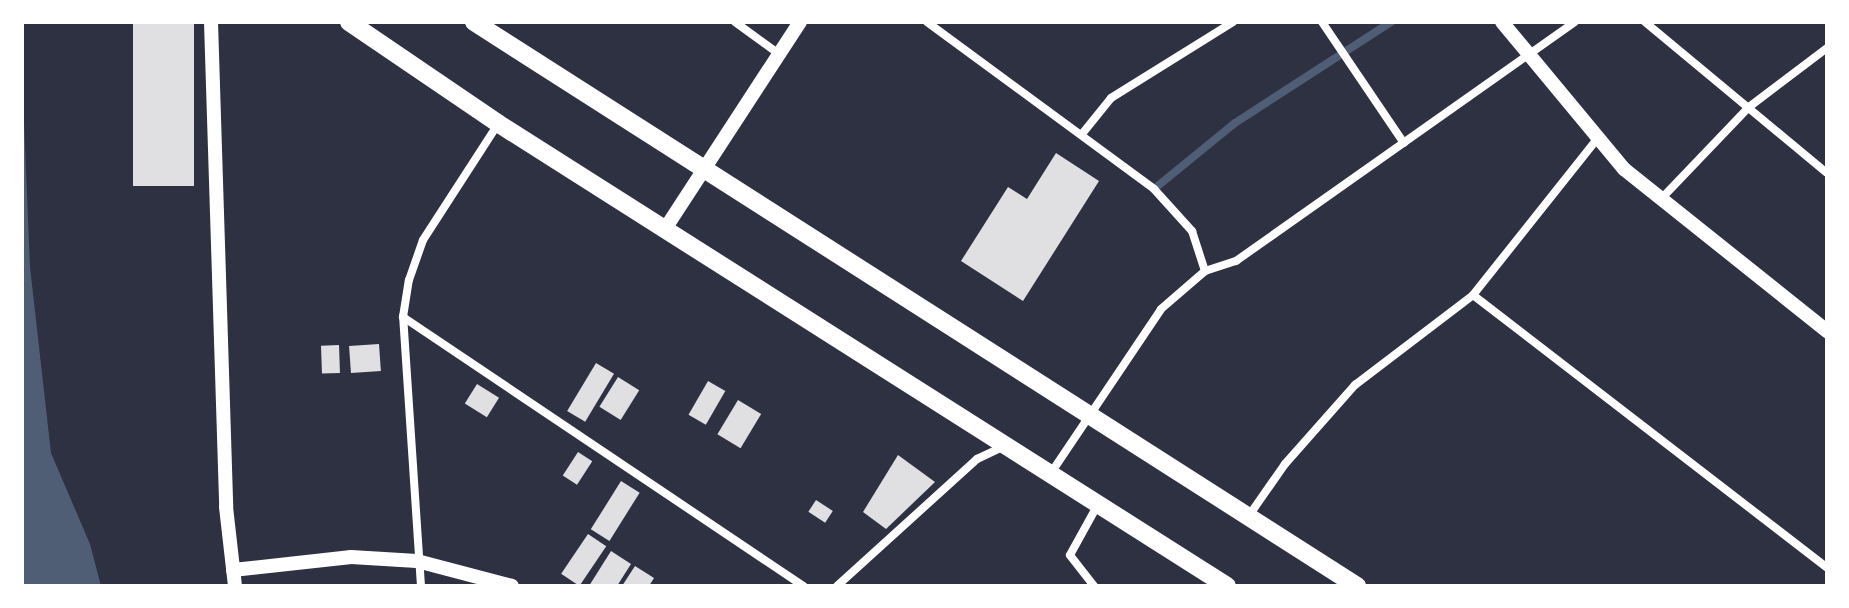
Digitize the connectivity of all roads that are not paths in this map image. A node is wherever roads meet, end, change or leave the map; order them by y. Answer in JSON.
{"nodes":[{"id":1,"x":211,"y":22,"type":"edge"},
{"id":2,"x":349,"y":22,"type":"edge"},
{"id":3,"x":474,"y":22,"type":"edge"},
{"id":4,"x":735,"y":22,"type":"edge"},
{"id":5,"x":800,"y":22,"type":"edge"},
{"id":6,"x":927,"y":22,"type":"edge"},
{"id":7,"x":1233,"y":22,"type":"edge"},
{"id":8,"x":1322,"y":22,"type":"edge"},
{"id":9,"x":1502,"y":22,"type":"edge"},
{"id":10,"x":1575,"y":22,"type":"edge"},
{"id":11,"x":1645,"y":22,"type":"edge"},
{"id":12,"x":1827,"y":48,"type":"edge"},
{"id":13,"x":779,"y":54,"type":"junction"},
{"id":14,"x":1525,"y":56,"type":"junction"},
{"id":15,"x":1749,"y":107,"type":"junction"},
{"id":16,"x":499,"y":124,"type":"junction"},
{"id":17,"x":1082,"y":134,"type":"junction"},
{"id":18,"x":1597,"y":139,"type":"junction"},
{"id":19,"x":1404,"y":143,"type":"junction"},
{"id":20,"x":703,"y":170,"type":"junction"},
{"id":21,"x":1827,"y":173,"type":"edge"},
{"id":22,"x":1661,"y":199,"type":"junction"},
{"id":23,"x":665,"y":229,"type":"junction"},
{"id":24,"x":1205,"y":271,"type":"junction"},
{"id":25,"x":1473,"y":295,"type":"junction"},
{"id":26,"x":403,"y":317,"type":"junction"},
{"id":27,"x":1827,"y":331,"type":"edge"},
{"id":28,"x":1089,"y":415,"type":"junction"},
{"id":29,"x":1003,"y":447,"type":"junction"},
{"id":30,"x":1049,"y":476,"type":"junction"},
{"id":31,"x":1097,"y":506,"type":"junction"},
{"id":32,"x":1248,"y":517,"type":"junction"},
{"id":33,"x":417,"y":561,"type":"junction"},
{"id":34,"x":1827,"y":568,"type":"edge"},
{"id":35,"x":233,"y":570,"type":"junction"},
{"id":36,"x":235,"y":586,"type":"edge"},
{"id":37,"x":421,"y":586,"type":"edge"},
{"id":38,"x":512,"y":586,"type":"edge"},
{"id":39,"x":804,"y":586,"type":"edge"},
{"id":40,"x":837,"y":586,"type":"edge"},
{"id":41,"x":1094,"y":586,"type":"edge"},
{"id":42,"x":1227,"y":586,"type":"edge"},
{"id":43,"x":1357,"y":586,"type":"edge"}],
"edges":[{"from":1,"to":35,"type":"street"},
{"from":2,"to":16,"type":"highway"},
{"from":3,"to":20,"type":"highway"},
{"from":4,"to":13,"type":"street"},
{"from":5,"to":13,"type":"street"},
{"from":6,"to":17,"type":"street"},
{"from":7,"to":17,"type":"street"},
{"from":8,"to":19,"type":"street"},
{"from":9,"to":14,"type":"street"},
{"from":10,"to":14,"type":"street"},
{"from":11,"to":15,"type":"street"},
{"from":12,"to":15,"type":"street"},
{"from":13,"to":20,"type":"street"},
{"from":14,"to":18,"type":"street"},
{"from":14,"to":19,"type":"street"},
{"from":15,"to":21,"type":"street"},
{"from":15,"to":22,"type":"street"},
{"from":16,"to":23,"type":"highway"},
{"from":16,"to":26,"type":"street"},
{"from":17,"to":24,"type":"street"},
{"from":18,"to":22,"type":"street"},
{"from":18,"to":25,"type":"street"},
{"from":19,"to":24,"type":"street"},
{"from":20,"to":23,"type":"street"},
{"from":20,"to":28,"type":"highway"},
{"from":22,"to":27,"type":"street"},
{"from":23,"to":29,"type":"highway"},
{"from":24,"to":28,"type":"street"},
{"from":25,"to":32,"type":"street"},
{"from":25,"to":34,"type":"street"},
{"from":26,"to":33,"type":"street"},
{"from":26,"to":39,"type":"street"},
{"from":28,"to":30,"type":"street"},
{"from":28,"to":32,"type":"highway"},
{"from":29,"to":30,"type":"highway"},
{"from":29,"to":40,"type":"street"},
{"from":30,"to":31,"type":"highway"},
{"from":31,"to":41,"type":"street"},
{"from":31,"to":42,"type":"highway"},
{"from":32,"to":43,"type":"highway"},
{"from":33,"to":35,"type":"street"},
{"from":33,"to":37,"type":"street"},
{"from":33,"to":38,"type":"street"},
{"from":35,"to":36,"type":"street"}]}
